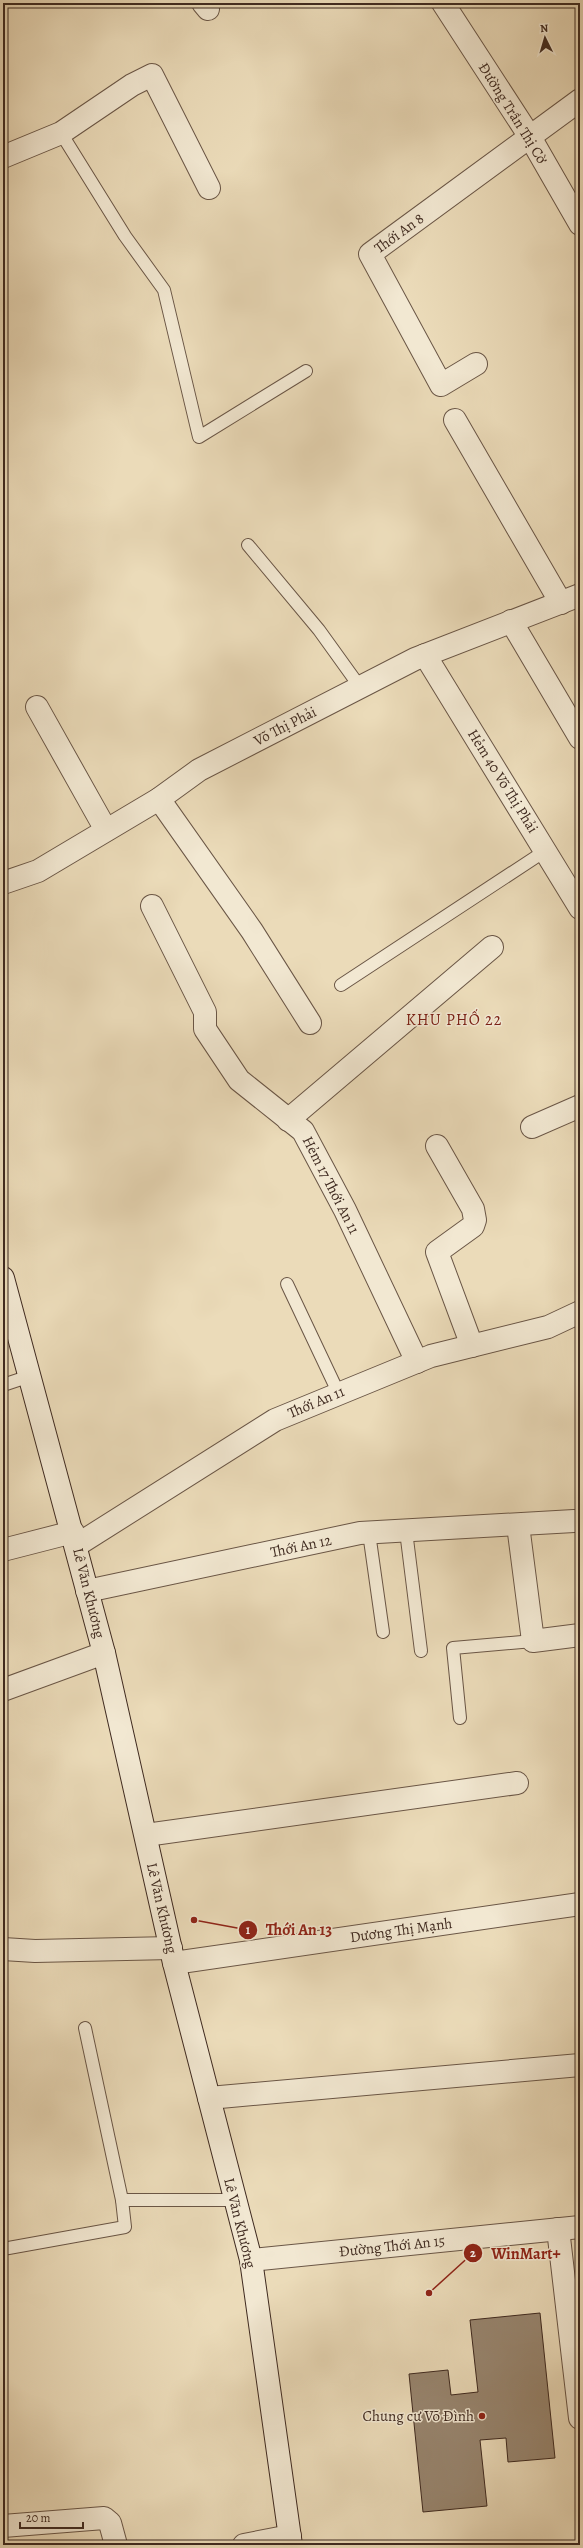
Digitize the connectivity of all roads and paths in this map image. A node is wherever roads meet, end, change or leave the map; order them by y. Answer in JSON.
{"nodes":[{"id":1,"x":443,"y":3,"type":"edge"},
{"id":2,"x":580,"y":100,"type":"edge"},
{"id":3,"x":61,"y":133,"type":"junction"},
{"id":4,"x":530,"y":137,"type":"junction"},
{"id":5,"x":3,"y":157,"type":"edge"},
{"id":6,"x":209,"y":188,"type":"dead end"},
{"id":7,"x":580,"y":224,"type":"edge"},
{"id":8,"x":476,"y":364,"type":"dead end"},
{"id":9,"x":306,"y":371,"type":"dead end"},
{"id":10,"x":455,"y":420,"type":"dead end"},
{"id":11,"x":248,"y":545,"type":"dead end"},
{"id":12,"x":571,"y":599,"type":"edge"},
{"id":13,"x":511,"y":621,"type":"junction"},
{"id":14,"x":425,"y":655,"type":"junction"},
{"id":15,"x":360,"y":687,"type":"junction"},
{"id":16,"x":37,"y":707,"type":"dead end"},
{"id":17,"x":580,"y":738,"type":"edge"},
{"id":18,"x":158,"y":799,"type":"junction"},
{"id":19,"x":106,"y":830,"type":"junction"},
{"id":20,"x":545,"y":851,"type":"junction"},
{"id":21,"x":3,"y":882,"type":"edge"},
{"id":22,"x":152,"y":906,"type":"dead end"},
{"id":23,"x":580,"y":908,"type":"edge"},
{"id":24,"x":492,"y":947,"type":"dead end"},
{"id":25,"x":341,"y":985,"type":"dead end"},
{"id":26,"x":310,"y":1023,"type":"dead end"},
{"id":27,"x":580,"y":1106,"type":"edge"},
{"id":28,"x":288,"y":1120,"type":"junction"},
{"id":29,"x":532,"y":1128,"type":"dead end"},
{"id":30,"x":437,"y":1146,"type":"dead end"},
{"id":31,"x":3,"y":1278,"type":"edge"},
{"id":32,"x":287,"y":1284,"type":"dead end"},
{"id":33,"x":580,"y":1312,"type":"edge"},
{"id":34,"x":472,"y":1346,"type":"junction"},
{"id":35,"x":417,"y":1362,"type":"junction"},
{"id":36,"x":30,"y":1376,"type":"junction"},
{"id":37,"x":3,"y":1385,"type":"edge"},
{"id":38,"x":338,"y":1392,"type":"junction"},
{"id":39,"x":574,"y":1521,"type":"dead end"},
{"id":40,"x":518,"y":1524,"type":"junction"},
{"id":41,"x":406,"y":1531,"type":"junction"},
{"id":42,"x":369,"y":1533,"type":"junction"},
{"id":43,"x":75,"y":1538,"type":"junction"},
{"id":44,"x":3,"y":1550,"type":"edge"},
{"id":45,"x":87,"y":1591,"type":"junction"},
{"id":46,"x":383,"y":1632,"type":"dead end"},
{"id":47,"x":580,"y":1635,"type":"edge"},
{"id":48,"x":533,"y":1641,"type":"junction"},
{"id":49,"x":421,"y":1651,"type":"dead end"},
{"id":50,"x":104,"y":1653,"type":"junction"},
{"id":51,"x":3,"y":1690,"type":"edge"},
{"id":52,"x":460,"y":1718,"type":"dead end"},
{"id":53,"x":517,"y":1783,"type":"dead end"},
{"id":54,"x":146,"y":1835,"type":"junction"},
{"id":55,"x":580,"y":1904,"type":"edge"},
{"id":56,"x":3,"y":1949,"type":"edge"},
{"id":57,"x":172,"y":1955,"type":"junction"},
{"id":58,"x":85,"y":2028,"type":"dead end"},
{"id":59,"x":580,"y":2065,"type":"edge"},
{"id":60,"x":209,"y":2098,"type":"junction"},
{"id":61,"x":122,"y":2200,"type":"junction"},
{"id":62,"x":235,"y":2200,"type":"junction"},
{"id":63,"x":580,"y":2227,"type":"edge"},
{"id":64,"x":558,"y":2229,"type":"junction"},
{"id":65,"x":3,"y":2250,"type":"edge"},
{"id":66,"x":251,"y":2260,"type":"junction"},
{"id":67,"x":580,"y":2418,"type":"edge"},
{"id":68,"x":3,"y":2526,"type":"edge"},
{"id":69,"x":290,"y":2541,"type":"edge"},
{"id":70,"x":116,"y":2545,"type":"edge"},
{"id":71,"x":244,"y":2545,"type":"edge"}],
"edges":[{"from":1,"to":4,"type":"street","name":"Đường Trần Thị Cờ"},
{"from":2,"to":4,"type":"street","name":"Thới An 8"},
{"from":3,"to":5,"type":"street"},
{"from":3,"to":6,"type":"street"},
{"from":3,"to":9,"type":"lane"},
{"from":4,"to":7,"type":"street","name":"Đường Trần Thị Cờ"},
{"from":4,"to":8,"type":"street","name":"Thới An 8"},
{"from":10,"to":12,"type":"street"},
{"from":11,"to":15,"type":"lane"},
{"from":12,"to":13,"type":"street","name":"Võ Thị Phải"},
{"from":13,"to":14,"type":"street","name":"Võ Thị Phải"},
{"from":13,"to":17,"type":"street"},
{"from":14,"to":15,"type":"street","name":"Võ Thị Phải"},
{"from":14,"to":20,"type":"street","name":"Hẻm 40 Võ Thị Phải"},
{"from":15,"to":18,"type":"street","name":"Võ Thị Phải"},
{"from":16,"to":19,"type":"street"},
{"from":18,"to":19,"type":"street","name":"Võ Thị Phải"},
{"from":18,"to":26,"type":"street"},
{"from":19,"to":21,"type":"street","name":"Võ Thị Phải"},
{"from":20,"to":23,"type":"street","name":"Hẻm 40 Võ Thị Phải"},
{"from":20,"to":25,"type":"lane"},
{"from":22,"to":28,"type":"street","name":"Hẻm 17 Thới An 11"},
{"from":24,"to":28,"type":"street"},
{"from":27,"to":29,"type":"street"},
{"from":28,"to":35,"type":"street","name":"Hẻm 17 Thới An 11"},
{"from":30,"to":34,"type":"street"},
{"from":31,"to":36,"type":"street","name":"Lê Văn Khương"},
{"from":32,"to":38,"type":"lane"},
{"from":33,"to":34,"type":"street","name":"Thới An 11"},
{"from":34,"to":35,"type":"street","name":"Thới An 11"},
{"from":35,"to":38,"type":"street","name":"Thới An 11"},
{"from":36,"to":37,"type":"lane"},
{"from":36,"to":43,"type":"street","name":"Lê Văn Khương"},
{"from":38,"to":43,"type":"street","name":"Thới An 11"},
{"from":39,"to":40,"type":"street","name":"Thới An 12"},
{"from":40,"to":41,"type":"street","name":"Thới An 12"},
{"from":40,"to":48,"type":"street"},
{"from":41,"to":42,"type":"street","name":"Thới An 12"},
{"from":41,"to":49,"type":"lane"},
{"from":42,"to":45,"type":"street","name":"Thới An 12"},
{"from":42,"to":46,"type":"lane"},
{"from":43,"to":44,"type":"street","name":"Thới An 11"},
{"from":43,"to":45,"type":"street","name":"Lê Văn Khương"},
{"from":45,"to":50,"type":"street","name":"Lê Văn Khương"},
{"from":47,"to":48,"type":"street"},
{"from":48,"to":52,"type":"lane"},
{"from":50,"to":51,"type":"street"},
{"from":50,"to":54,"type":"street","name":"Lê Văn Khương"},
{"from":53,"to":54,"type":"street"},
{"from":54,"to":57,"type":"street","name":"Lê Văn Khương"},
{"from":55,"to":57,"type":"street","name":"Dương Thị Mạnh"},
{"from":56,"to":57,"type":"street","name":"Dương Thị Mạnh"},
{"from":57,"to":60,"type":"street","name":"Lê Văn Khương"},
{"from":58,"to":61,"type":"lane"},
{"from":59,"to":60,"type":"street"},
{"from":60,"to":62,"type":"street","name":"Lê Văn Khương"},
{"from":61,"to":62,"type":"lane"},
{"from":61,"to":65,"type":"lane"},
{"from":62,"to":66,"type":"street","name":"Lê Văn Khương"},
{"from":63,"to":64,"type":"street","name":"Đường Thới An 15"},
{"from":64,"to":66,"type":"street","name":"Đường Thới An 15"},
{"from":64,"to":67,"type":"street"},
{"from":66,"to":69,"type":"street","name":"Lê Văn Khương"},
{"from":68,"to":70,"type":"street"},
{"from":69,"to":71,"type":"street"}]}
